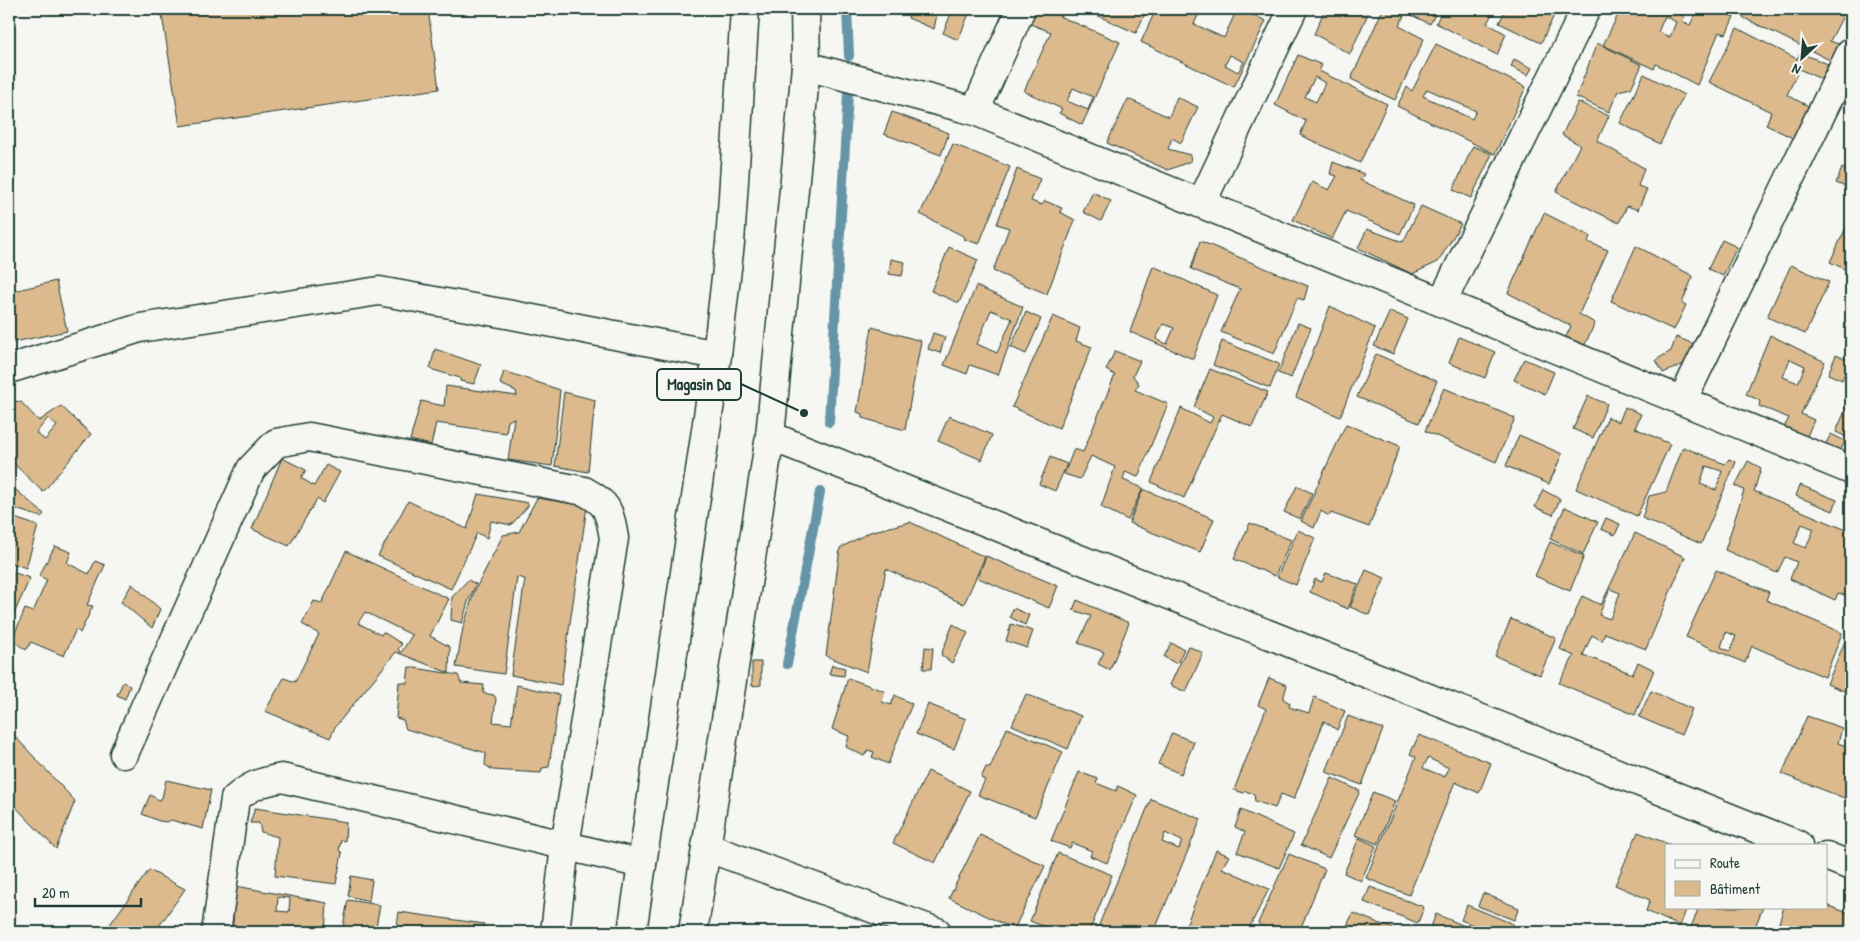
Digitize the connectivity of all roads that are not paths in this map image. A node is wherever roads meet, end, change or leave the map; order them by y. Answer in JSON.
{"nodes":[{"id":1,"x":745,"y":9,"type":"edge"},
{"id":2,"x":805,"y":9,"type":"edge"},
{"id":3,"x":1021,"y":9,"type":"edge"},
{"id":4,"x":1293,"y":9,"type":"edge"},
{"id":5,"x":1586,"y":9,"type":"edge"},
{"id":6,"x":1851,"y":52,"type":"edge"},
{"id":7,"x":806,"y":66,"type":"junction"},
{"id":8,"x":975,"y":111,"type":"junction"},
{"id":9,"x":1201,"y":204,"type":"junction"},
{"id":10,"x":1442,"y":302,"type":"junction"},
{"id":11,"x":717,"y":355,"type":"junction"},
{"id":12,"x":9,"y":369,"type":"edge"},
{"id":13,"x":1682,"y":401,"type":"junction"},
{"id":14,"x":770,"y":436,"type":"junction"},
{"id":15,"x":1851,"y":470,"type":"edge"},
{"id":16,"x":124,"y":754,"type":"dead end"},
{"id":17,"x":1795,"y":844,"type":"edge"},
{"id":18,"x":565,"y":846,"type":"junction"},
{"id":19,"x":706,"y":847,"type":"junction"},
{"id":20,"x":1828,"y":857,"type":"edge"},
{"id":21,"x":642,"y":864,"type":"junction"},
{"id":22,"x":1851,"y":866,"type":"edge"},
{"id":23,"x":216,"y":932,"type":"edge"},
{"id":24,"x":555,"y":932,"type":"edge"},
{"id":25,"x":632,"y":932,"type":"edge"},
{"id":26,"x":693,"y":932,"type":"edge"},
{"id":27,"x":937,"y":932,"type":"edge"}],
"edges":[{"from":1,"to":11,"type":"main road"},
{"from":2,"to":7,"type":"main road"},
{"from":3,"to":8,"type":"main road"},
{"from":4,"to":9,"type":"main road"},
{"from":5,"to":10,"type":"main road"},
{"from":6,"to":13,"type":"main road"},
{"from":7,"to":8,"type":"main road"},
{"from":7,"to":14,"type":"main road"},
{"from":8,"to":9,"type":"main road"},
{"from":9,"to":10,"type":"main road"},
{"from":10,"to":13,"type":"main road"},
{"from":11,"to":12,"type":"main road"},
{"from":11,"to":21,"type":"main road"},
{"from":13,"to":15,"type":"main road"},
{"from":14,"to":17,"type":"main road"},
{"from":14,"to":19,"type":"main road"},
{"from":16,"to":18,"type":"main road"},
{"from":18,"to":21,"type":"main road"},
{"from":18,"to":23,"type":"main road"},
{"from":18,"to":24,"type":"main road"},
{"from":19,"to":26,"type":"main road"},
{"from":19,"to":27,"type":"main road"},
{"from":20,"to":22,"type":"main road"},
{"from":21,"to":25,"type":"main road"}]}
